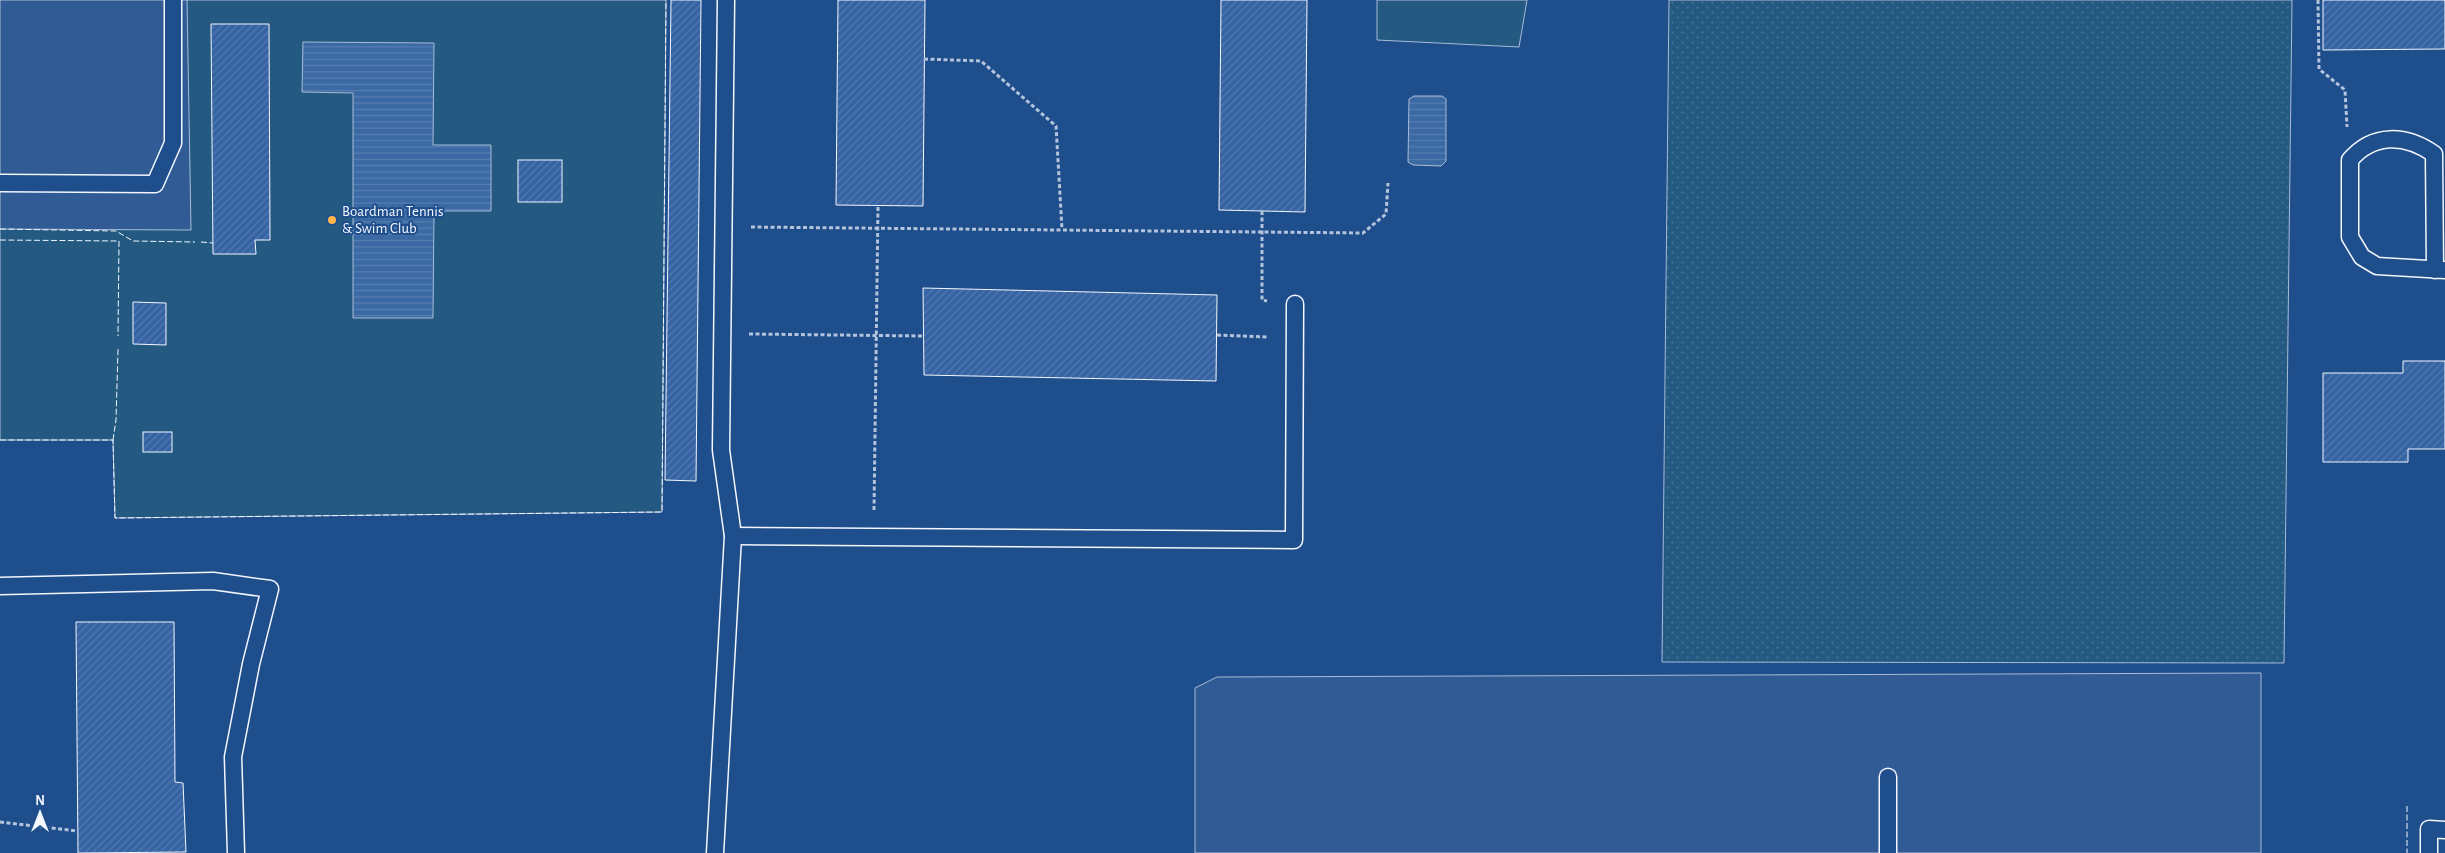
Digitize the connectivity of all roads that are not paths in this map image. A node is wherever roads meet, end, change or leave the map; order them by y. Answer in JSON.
{"nodes":[{"id":1,"x":173,"y":0,"type":"edge"},
{"id":2,"x":726,"y":0,"type":"edge"},
{"id":3,"x":0,"y":183,"type":"edge"},
{"id":4,"x":2440,"y":270,"type":"edge"},
{"id":5,"x":1295,"y":304,"type":"road end"},
{"id":6,"x":733,"y":536,"type":"junction"},
{"id":7,"x":0,"y":586,"type":"edge"},
{"id":8,"x":1888,"y":777,"type":"dead end"},
{"id":9,"x":2445,"y":830,"type":"edge"},
{"id":10,"x":236,"y":853,"type":"edge"},
{"id":11,"x":715,"y":853,"type":"edge"},
{"id":12,"x":1888,"y":853,"type":"edge"},
{"id":13,"x":2430,"y":853,"type":"edge"}],
"edges":[{"from":1,"to":3,"type":"lane"},
{"from":2,"to":6,"type":"lane"},
{"from":4,"to":4,"type":"lane"},
{"from":5,"to":6,"type":"lane"},
{"from":6,"to":11,"type":"lane"},
{"from":7,"to":10,"type":"lane"},
{"from":8,"to":12,"type":"lane"},
{"from":9,"to":13,"type":"lane"}]}
